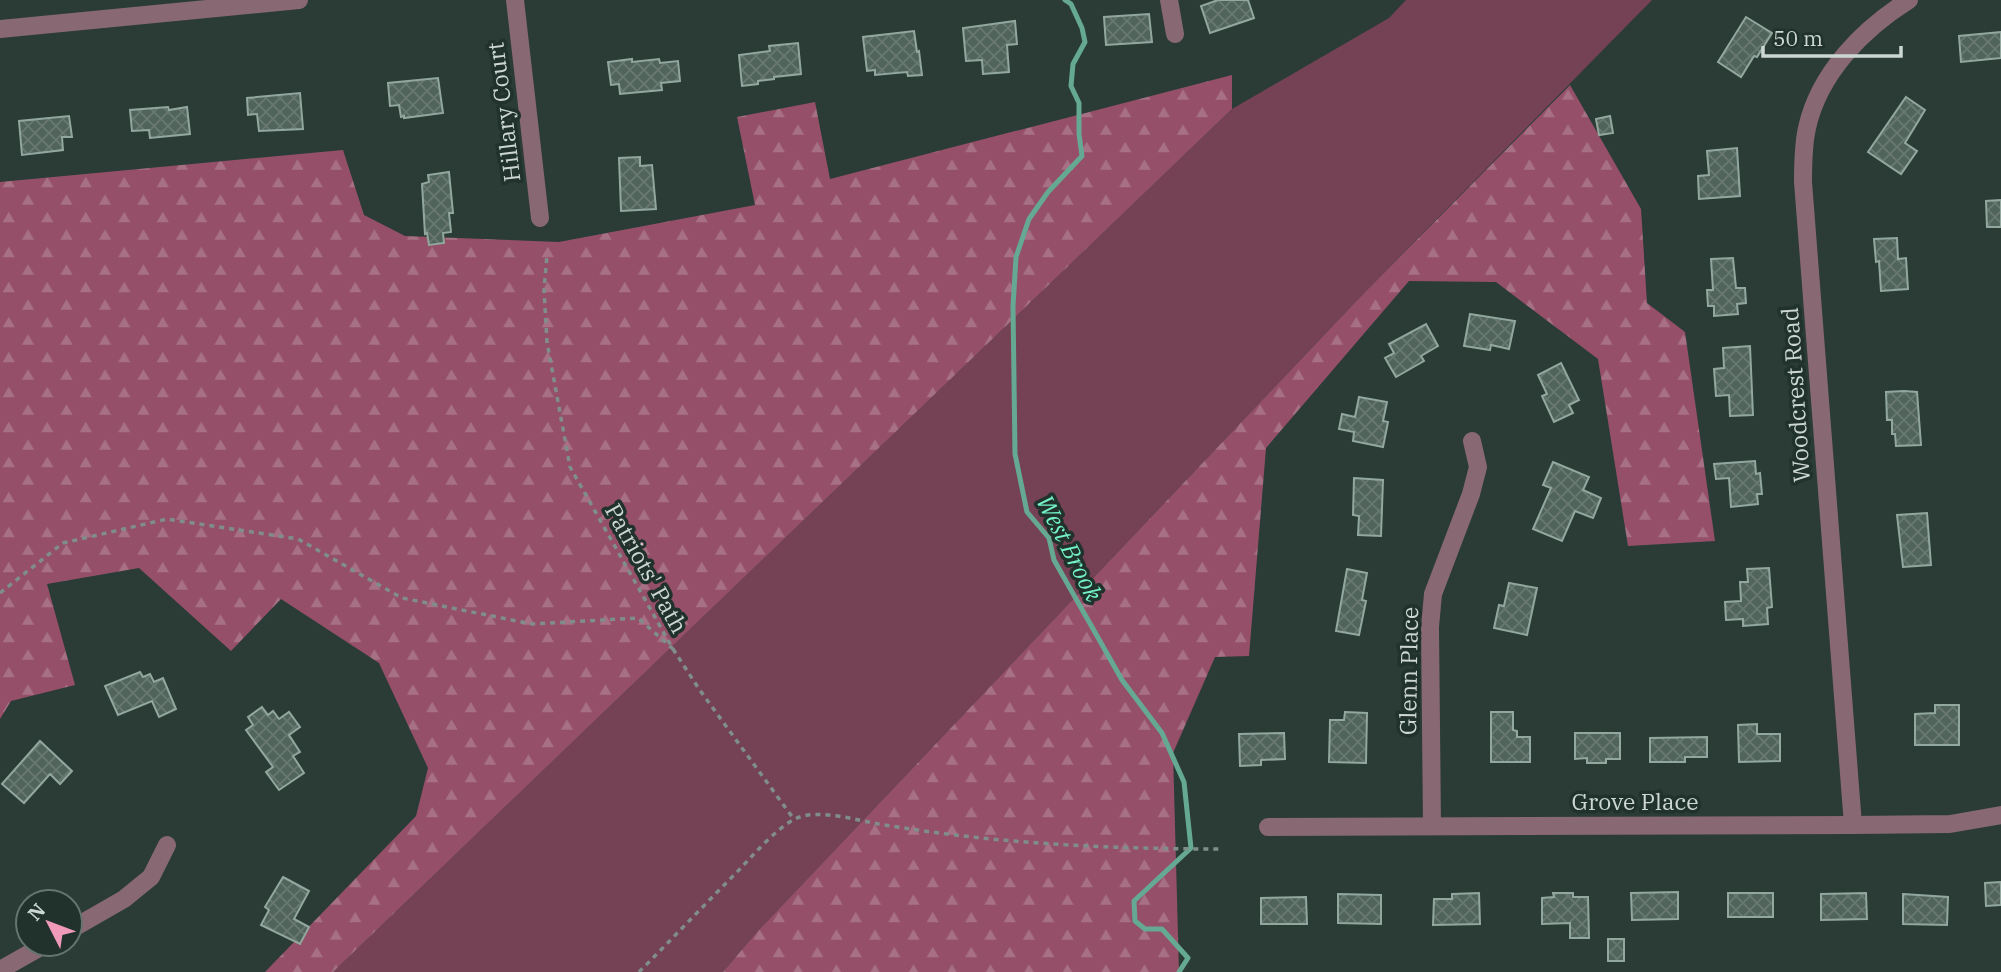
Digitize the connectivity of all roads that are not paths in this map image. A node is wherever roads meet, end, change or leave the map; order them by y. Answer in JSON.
{"nodes":[{"id":1,"x":299,"y":0,"type":"edge"},
{"id":2,"x":515,"y":0,"type":"edge"},
{"id":3,"x":1169,"y":0,"type":"edge"},
{"id":4,"x":1909,"y":0,"type":"edge"},
{"id":5,"x":0,"y":29,"type":"edge"},
{"id":6,"x":1175,"y":34,"type":"dead end"},
{"id":7,"x":540,"y":218,"type":"dead end"},
{"id":8,"x":1472,"y":441,"type":"dead end"},
{"id":9,"x":2001,"y":816,"type":"edge"},
{"id":10,"x":1853,"y":825,"type":"junction"},
{"id":11,"x":1432,"y":826,"type":"junction"},
{"id":12,"x":1268,"y":827,"type":"dead end"},
{"id":13,"x":167,"y":845,"type":"dead end"},
{"id":14,"x":84,"y":922,"type":"edge"},
{"id":15,"x":21,"y":958,"type":"edge"},
{"id":16,"x":0,"y":970,"type":"edge"}],
"edges":[{"from":1,"to":5,"type":"street"},
{"from":2,"to":7,"type":"street","name":"Hillary Court"},
{"from":3,"to":6,"type":"street"},
{"from":4,"to":10,"type":"street","name":"Woodcrest Road"},
{"from":8,"to":11,"type":"street","name":"Glenn Place"},
{"from":9,"to":10,"type":"street","name":"Grove Place"},
{"from":10,"to":11,"type":"street","name":"Grove Place"},
{"from":11,"to":12,"type":"street","name":"Grove Place"},
{"from":13,"to":14,"type":"street"},
{"from":15,"to":16,"type":"street"}]}
